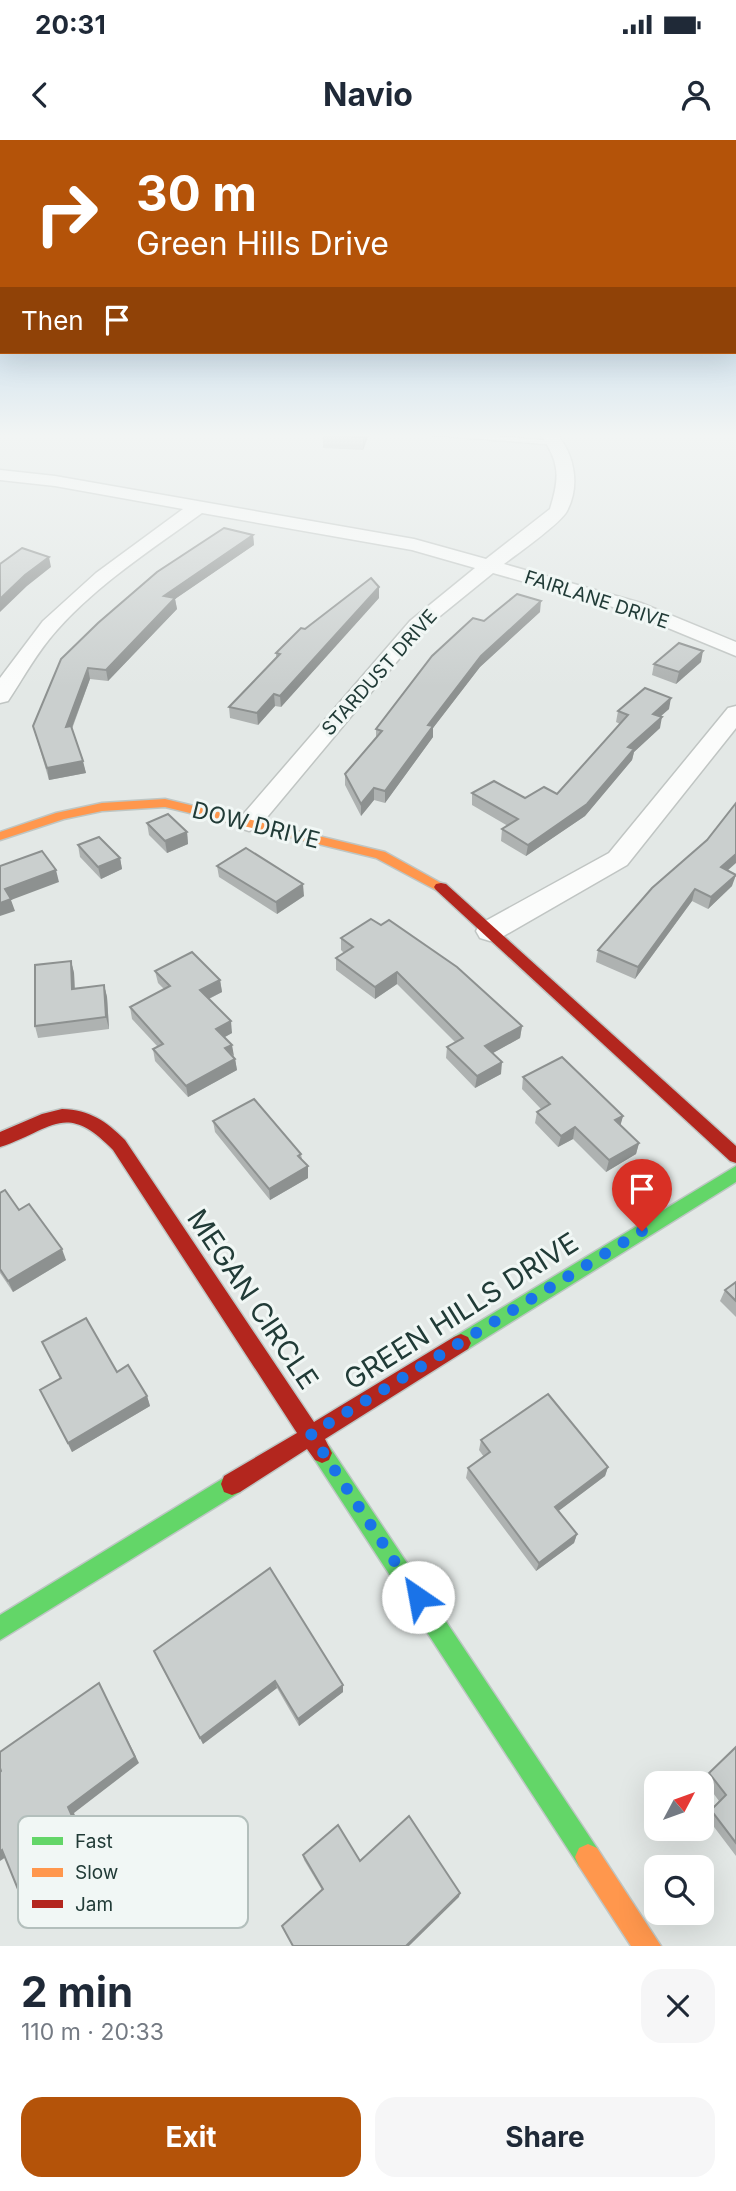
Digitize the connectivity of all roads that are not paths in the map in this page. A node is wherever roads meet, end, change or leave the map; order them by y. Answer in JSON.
{"nodes":[{"id":1,"x":183,"y":518,"type":"edge"},
{"id":2,"x":262,"y":518,"type":"edge"},
{"id":3,"x":550,"y":518,"type":"edge"},
{"id":4,"x":489,"y":565,"type":"junction"},
{"id":5,"x":736,"y":650,"type":"edge"},
{"id":6,"x":0,"y":696,"type":"edge"},
{"id":7,"x":736,"y":713,"type":"edge"},
{"id":8,"x":249,"y":823,"type":"junction"},
{"id":9,"x":3,"y":831,"type":"edge"},
{"id":10,"x":490,"y":931,"type":"junction"},
{"id":11,"x":0,"y":1140,"type":"edge"},
{"id":12,"x":736,"y":1156,"type":"edge"},
{"id":13,"x":736,"y":1173,"type":"edge"},
{"id":14,"x":311,"y":1434,"type":"junction"},
{"id":15,"x":0,"y":1628,"type":"edge"},
{"id":16,"x":647,"y":1946,"type":"edge"}],
"edges":[{"from":1,"to":6,"type":"street"},
{"from":2,"to":4,"type":"street","name":"FAIRLANE DRIVE"},
{"from":3,"to":4,"type":"street","name":"STARDUST DRIVE"},
{"from":4,"to":5,"type":"street","name":"FAIRLANE DRIVE"},
{"from":4,"to":8,"type":"street","name":"STARDUST DRIVE"},
{"from":7,"to":10,"type":"street"},
{"from":8,"to":9,"type":"street","name":"DOW DRIVE"},
{"from":8,"to":10,"type":"street","name":"DOW DRIVE"},
{"from":10,"to":12,"type":"street","name":"DOW DRIVE"},
{"from":11,"to":14,"type":"street","name":"MEGAN CIRCLE"},
{"from":13,"to":14,"type":"street","name":"GREEN HILLS DRIVE"},
{"from":14,"to":15,"type":"street","name":"GREEN HILLS DRIVE"},
{"from":14,"to":16,"type":"street","name":"MEGAN CIRCLE"}]}
